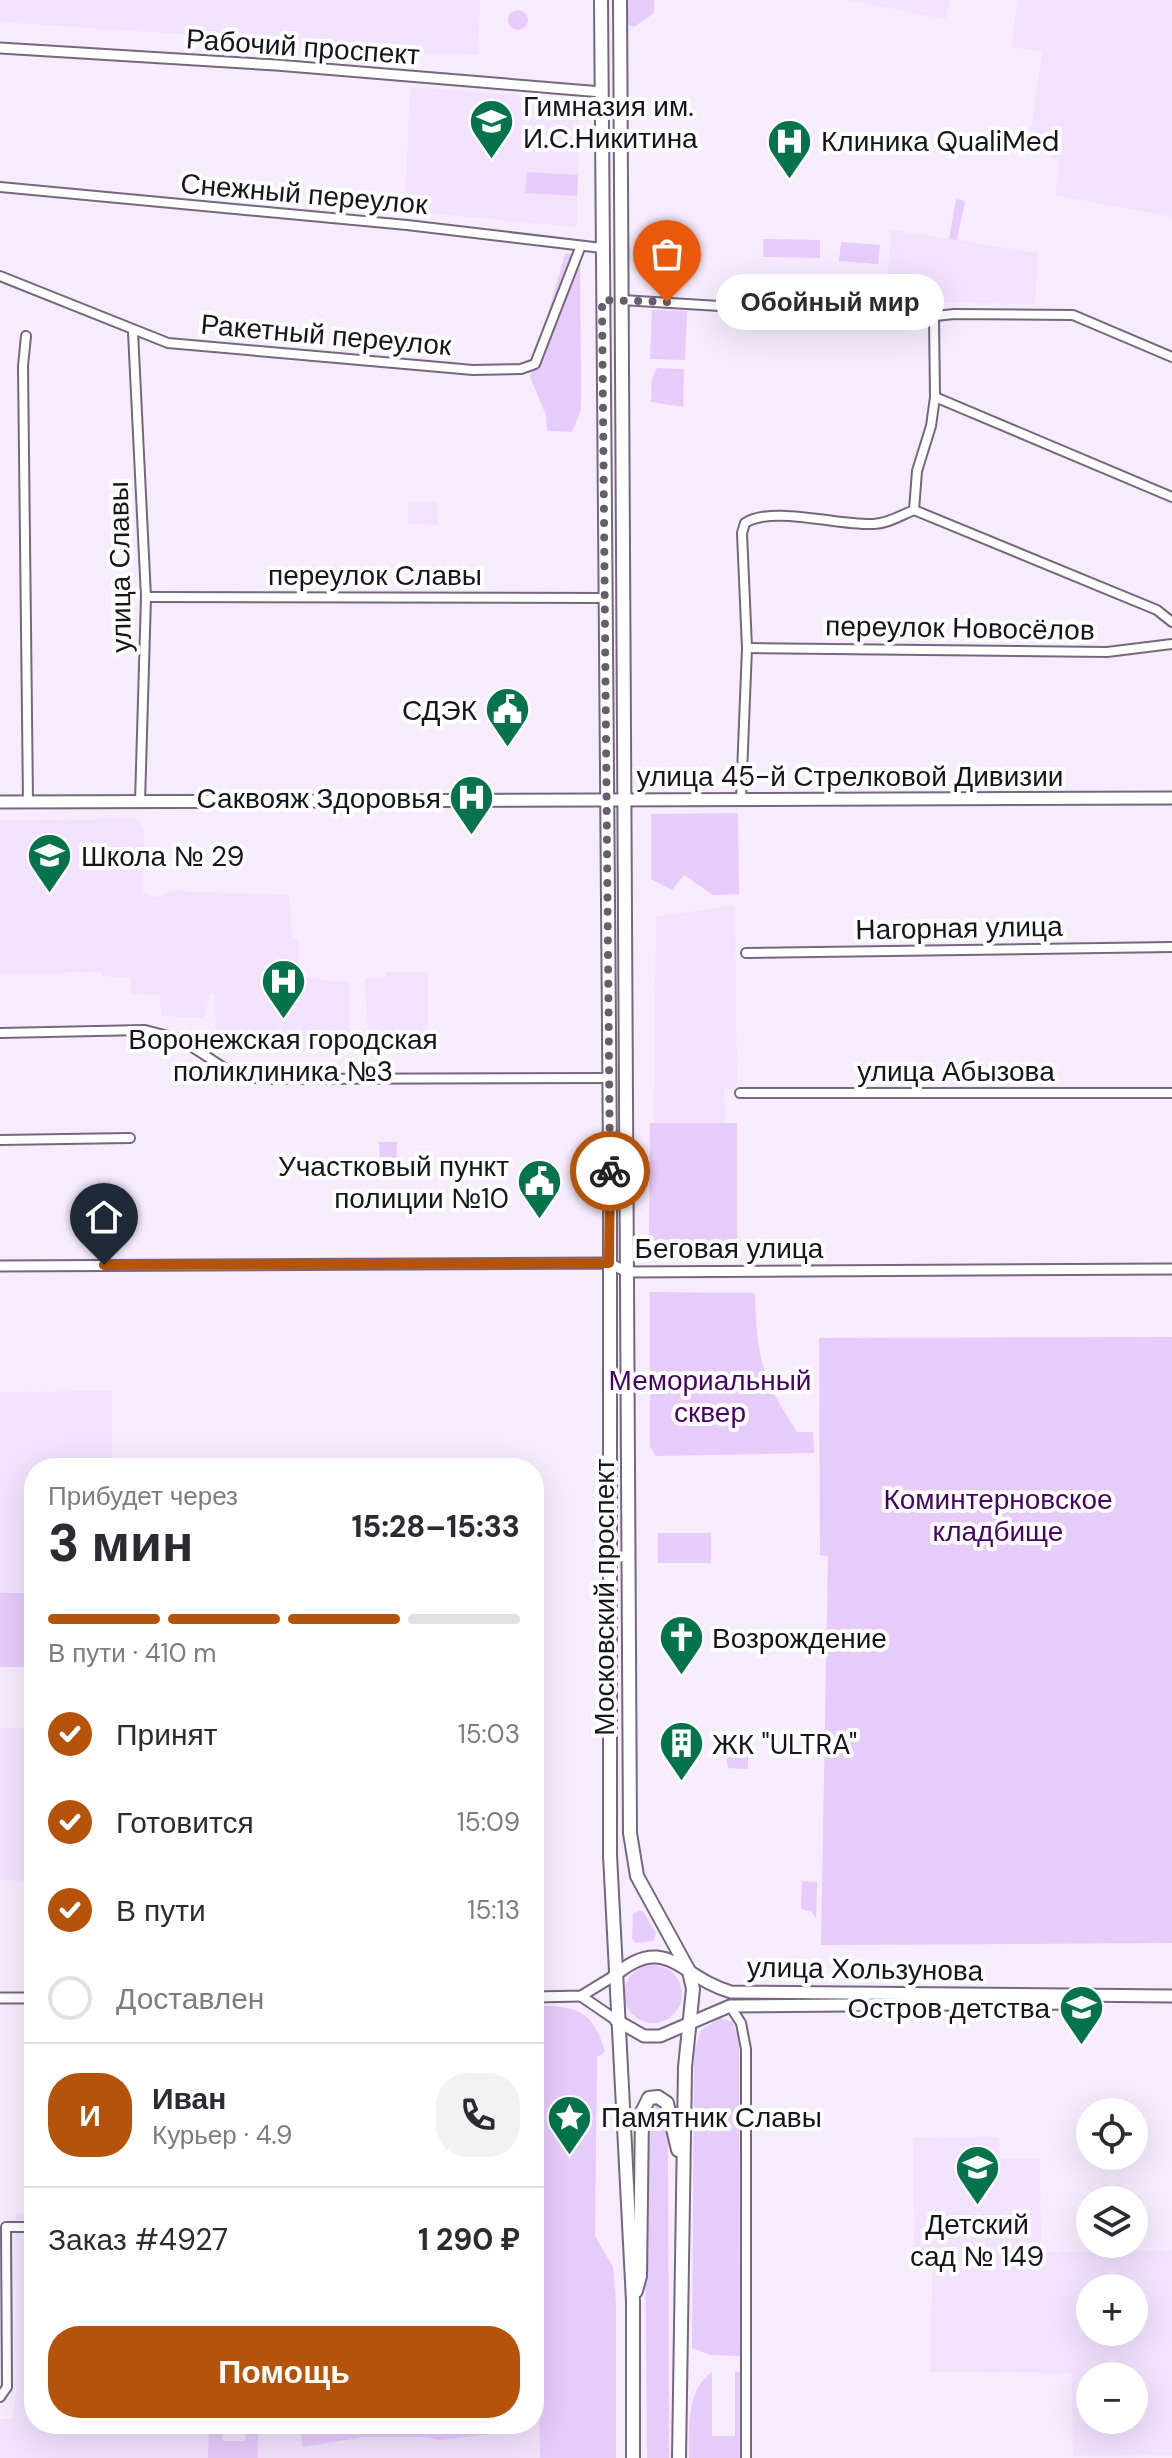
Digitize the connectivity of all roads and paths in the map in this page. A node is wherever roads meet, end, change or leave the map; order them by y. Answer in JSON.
{"nodes":[{"id":1,"x":601,"y":0,"type":"edge"},
{"id":2,"x":620,"y":0,"type":"edge"},
{"id":3,"x":0,"y":48,"type":"edge"},
{"id":4,"x":602,"y":92,"type":"junction"},
{"id":5,"x":0,"y":187,"type":"edge"},
{"id":6,"x":580,"y":248,"type":"junction"},
{"id":7,"x":602,"y":248,"type":"junction"},
{"id":8,"x":0,"y":276,"type":"edge"},
{"id":9,"x":602,"y":300,"type":"junction"},
{"id":10,"x":622,"y":300,"type":"junction"},
{"id":11,"x":934,"y":317,"type":"junction"},
{"id":12,"x":133,"y":332,"type":"junction"},
{"id":13,"x":26,"y":336,"type":"dead end"},
{"id":14,"x":1172,"y":357,"type":"edge"},
{"id":15,"x":935,"y":397,"type":"junction"},
{"id":16,"x":1172,"y":497,"type":"edge"},
{"id":17,"x":914,"y":510,"type":"junction"},
{"id":18,"x":146,"y":597,"type":"junction"},
{"id":19,"x":604,"y":598,"type":"junction"},
{"id":20,"x":1172,"y":622,"type":"edge"},
{"id":21,"x":1172,"y":644,"type":"edge"},
{"id":22,"x":747,"y":648,"type":"junction"},
{"id":23,"x":1172,"y":798,"type":"edge"},
{"id":24,"x":741,"y":799,"type":"junction"},
{"id":25,"x":605,"y":801,"type":"junction"},
{"id":26,"x":623,"y":801,"type":"junction"},
{"id":27,"x":0,"y":802,"type":"edge"},
{"id":28,"x":28,"y":802,"type":"junction"},
{"id":29,"x":140,"y":802,"type":"junction"},
{"id":30,"x":1172,"y":947,"type":"edge"},
{"id":31,"x":746,"y":953,"type":"dead end"},
{"id":32,"x":0,"y":1033,"type":"edge"},
{"id":33,"x":610,"y":1078,"type":"junction"},
{"id":34,"x":740,"y":1093,"type":"dead end"},
{"id":35,"x":1172,"y":1093,"type":"edge"},
{"id":36,"x":130,"y":1138,"type":"dead end"},
{"id":37,"x":0,"y":1140,"type":"edge"},
{"id":38,"x":609,"y":1263,"type":"junction"},
{"id":39,"x":0,"y":1266,"type":"edge"},
{"id":40,"x":1172,"y":1269,"type":"edge"},
{"id":41,"x":627,"y":1272,"type":"junction"},
{"id":42,"x":689,"y":1971,"type":"junction"},
{"id":43,"x":614,"y":1976,"type":"junction"},
{"id":44,"x":581,"y":1996,"type":"junction"},
{"id":45,"x":1172,"y":1996,"type":"edge"},
{"id":46,"x":544,"y":1997,"type":"edge"},
{"id":47,"x":0,"y":1998,"type":"edge"},
{"id":48,"x":24,"y":1998,"type":"edge"},
{"id":49,"x":1172,"y":2004,"type":"edge"},
{"id":50,"x":730,"y":2006,"type":"junction"},
{"id":51,"x":616,"y":2020,"type":"junction"},
{"id":52,"x":690,"y":2023,"type":"junction"},
{"id":53,"x":682,"y":2174,"type":"junction"},
{"id":54,"x":24,"y":2227,"type":"edge"},
{"id":55,"x":633,"y":2301,"type":"junction"},
{"id":56,"x":0,"y":2397,"type":"edge"},
{"id":57,"x":633,"y":2458,"type":"edge"},
{"id":58,"x":679,"y":2458,"type":"edge"},
{"id":59,"x":746,"y":2458,"type":"edge"}],
"edges":[{"from":1,"to":4,"type":"main road","name":"Московский проспект"},
{"from":2,"to":10,"type":"main road","name":"Московский проспект"},
{"from":3,"to":4,"type":"street","name":"Рабочий проспект"},
{"from":4,"to":7,"type":"main road","name":"Московский проспект"},
{"from":5,"to":6,"type":"street","name":"Снежный переулок"},
{"from":6,"to":7,"type":"street","name":"Снежный переулок"},
{"from":6,"to":12,"type":"street","name":"Ракетный переулок"},
{"from":7,"to":9,"type":"main road","name":"Московский проспект"},
{"from":8,"to":12,"type":"street","name":"Ракетный переулок"},
{"from":9,"to":10,"type":"main road"},
{"from":9,"to":19,"type":"main road","name":"Московский проспект"},
{"from":10,"to":11,"type":"street"},
{"from":10,"to":26,"type":"main road","name":"Московский проспект"},
{"from":11,"to":14,"type":"street"},
{"from":11,"to":15,"type":"street"},
{"from":12,"to":18,"type":"street","name":"улица Славы"},
{"from":13,"to":28,"type":"street"},
{"from":15,"to":16,"type":"street"},
{"from":15,"to":17,"type":"street"},
{"from":17,"to":20,"type":"street"},
{"from":17,"to":22,"type":"street"},
{"from":18,"to":19,"type":"street","name":"переулок Славы"},
{"from":18,"to":29,"type":"street","name":"улица Славы"},
{"from":19,"to":25,"type":"main road","name":"Московский проспект"},
{"from":21,"to":22,"type":"street","name":"переулок Новосёлов"},
{"from":22,"to":24,"type":"street"},
{"from":23,"to":24,"type":"main road","name":"улица 45-й Стрелковой Дивизии"},
{"from":24,"to":26,"type":"main road","name":"улица 45-й Стрелковой Дивизии"},
{"from":25,"to":26,"type":"main road","name":"улица 45-й Стрелковой Дивизии"},
{"from":25,"to":29,"type":"main road","name":"улица 45-й Стрелковой Дивизии"},
{"from":25,"to":33,"type":"main road","name":"Московский проспект"},
{"from":26,"to":41,"type":"main road","name":"Московский проспект"},
{"from":27,"to":28,"type":"main road","name":"улица 45-й Стрелковой Дивизии"},
{"from":28,"to":29,"type":"main road","name":"улица 45-й Стрелковой Дивизии"},
{"from":30,"to":31,"type":"street","name":"Нагорная улица"},
{"from":32,"to":33,"type":"street"},
{"from":33,"to":38,"type":"main road","name":"Московский проспект"},
{"from":34,"to":35,"type":"street","name":"улица Абызова"},
{"from":36,"to":37,"type":"street"},
{"from":38,"to":39,"type":"street","name":"Беговая улица"},
{"from":38,"to":41,"type":"street","name":"Беговая улица"},
{"from":38,"to":43,"type":"main road","name":"Московский проспект"},
{"from":40,"to":41,"type":"street","name":"Беговая улица"},
{"from":41,"to":42,"type":"main road","name":"Московский проспект"},
{"from":42,"to":43,"type":"main road","name":"улица Хользунова"},
{"from":42,"to":45,"type":"main road","name":"улица Хользунова"},
{"from":42,"to":52,"type":"main road","name":"Московский проспект"},
{"from":43,"to":44,"type":"street","name":"улица Хользунова"},
{"from":43,"to":51,"type":"main road","name":"Московский проспект"},
{"from":44,"to":46,"type":"street","name":"улица Хользунова"},
{"from":44,"to":51,"type":"street","name":"улица Хользунова"},
{"from":47,"to":48,"type":"street"},
{"from":49,"to":50,"type":"main road","name":"улица Хользунова"},
{"from":50,"to":52,"type":"main road","name":"улица Хользунова"},
{"from":50,"to":59,"type":"street"},
{"from":51,"to":52,"type":"main road","name":"улица Хользунова"},
{"from":51,"to":55,"type":"main road","name":"Московский проспект"},
{"from":52,"to":53,"type":"main road","name":"Московский проспект"},
{"from":53,"to":55,"type":"main road"},
{"from":53,"to":58,"type":"main road","name":"Московский проспект"},
{"from":54,"to":56,"type":"street"},
{"from":55,"to":57,"type":"main road","name":"Московский проспект"}]}
